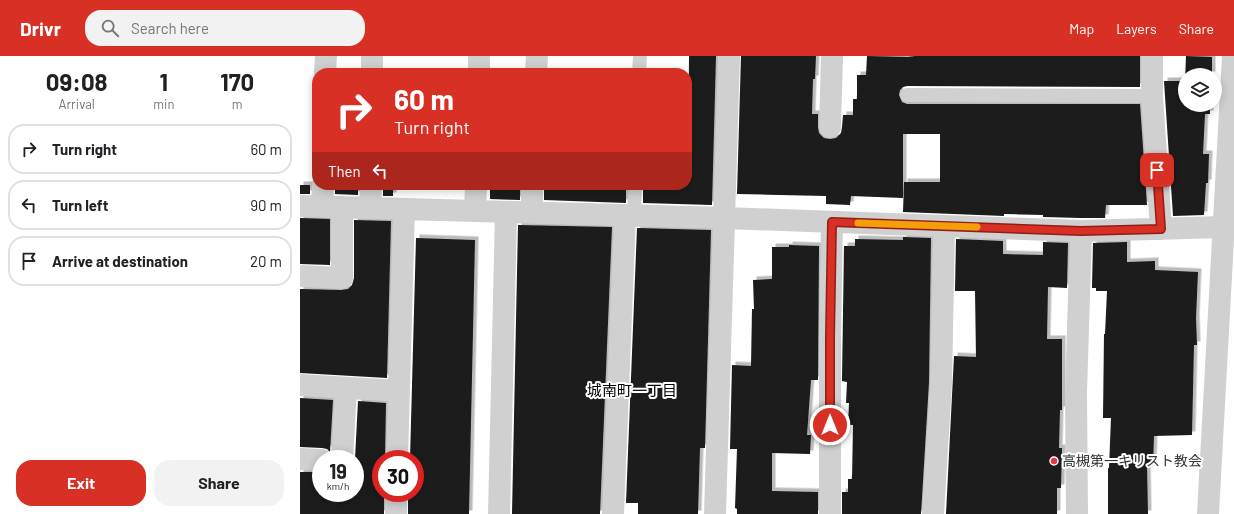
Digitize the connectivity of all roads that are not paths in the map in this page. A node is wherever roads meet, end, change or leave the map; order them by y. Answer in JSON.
{"nodes":[{"id":1,"x":326,"y":56,"type":"edge"},
{"id":2,"x":372,"y":56,"type":"edge"},
{"id":3,"x":479,"y":56,"type":"edge"},
{"id":4,"x":536,"y":56,"type":"edge"},
{"id":5,"x":640,"y":56,"type":"edge"},
{"id":6,"x":729,"y":56,"type":"edge"},
{"id":7,"x":832,"y":56,"type":"edge"},
{"id":8,"x":1152,"y":56,"type":"edge"},
{"id":9,"x":1233,"y":56,"type":"edge"},
{"id":10,"x":325,"y":68,"type":"edge"},
{"id":11,"x":372,"y":68,"type":"edge"},
{"id":12,"x":479,"y":68,"type":"edge"},
{"id":13,"x":536,"y":68,"type":"edge"},
{"id":14,"x":639,"y":68,"type":"edge"},
{"id":15,"x":906,"y":95,"type":"dead end"},
{"id":16,"x":1152,"y":96,"type":"junction"},
{"id":17,"x":830,"y":127,"type":"dead end"},
{"id":18,"x":325,"y":190,"type":"edge"},
{"id":19,"x":370,"y":190,"type":"edge"},
{"id":20,"x":476,"y":190,"type":"edge"},
{"id":21,"x":532,"y":190,"type":"edge"},
{"id":22,"x":634,"y":190,"type":"edge"},
{"id":23,"x":300,"y":206,"type":"edge"},
{"id":24,"x":332,"y":207,"type":"junction"},
{"id":25,"x":370,"y":208,"type":"junction"},
{"id":26,"x":404,"y":209,"type":"junction"},
{"id":27,"x":475,"y":211,"type":"junction"},
{"id":28,"x":506,"y":212,"type":"junction"},
{"id":29,"x":532,"y":213,"type":"junction"},
{"id":30,"x":629,"y":215,"type":"junction"},
{"id":31,"x":725,"y":218,"type":"junction"},
{"id":32,"x":832,"y":222,"type":"junction"},
{"id":33,"x":944,"y":226,"type":"junction"},
{"id":34,"x":1228,"y":226,"type":"edge"},
{"id":35,"x":1161,"y":229,"type":"junction"},
{"id":36,"x":1081,"y":231,"type":"junction"},
{"id":37,"x":300,"y":276,"type":"edge"},
{"id":38,"x":300,"y":385,"type":"edge"},
{"id":39,"x":346,"y":388,"type":"junction"},
{"id":40,"x":399,"y":391,"type":"junction"},
{"id":41,"x":343,"y":450,"type":"edge"},
{"id":42,"x":397,"y":450,"type":"edge"},
{"id":43,"x":300,"y":459,"type":"edge"},
{"id":44,"x":312,"y":460,"type":"edge"},
{"id":45,"x":396,"y":502,"type":"edge"},
{"id":46,"x":396,"y":514,"type":"edge"},
{"id":47,"x":499,"y":514,"type":"edge"},
{"id":48,"x":613,"y":514,"type":"edge"},
{"id":49,"x":714,"y":514,"type":"edge"},
{"id":50,"x":830,"y":514,"type":"edge"},
{"id":51,"x":933,"y":514,"type":"edge"},
{"id":52,"x":1077,"y":514,"type":"edge"},
{"id":53,"x":1208,"y":514,"type":"edge"}],
"edges":[{"from":1,"to":10,"type":"street"},
{"from":2,"to":11,"type":"street"},
{"from":3,"to":12,"type":"street"},
{"from":4,"to":13,"type":"street"},
{"from":5,"to":14,"type":"lane"},
{"from":6,"to":31,"type":"street"},
{"from":7,"to":17,"type":"street"},
{"from":8,"to":16,"type":"street"},
{"from":9,"to":34,"type":"street"},
{"from":15,"to":16,"type":"lane"},
{"from":16,"to":35,"type":"street"},
{"from":18,"to":24,"type":"street"},
{"from":19,"to":25,"type":"street"},
{"from":20,"to":27,"type":"street"},
{"from":21,"to":29,"type":"street"},
{"from":22,"to":30,"type":"lane"},
{"from":23,"to":24,"type":"street"},
{"from":24,"to":25,"type":"street"},
{"from":24,"to":37,"type":"street"},
{"from":25,"to":26,"type":"street"},
{"from":26,"to":27,"type":"street"},
{"from":26,"to":40,"type":"street"},
{"from":27,"to":28,"type":"street"},
{"from":28,"to":29,"type":"street"},
{"from":28,"to":47,"type":"street"},
{"from":29,"to":30,"type":"street"},
{"from":30,"to":31,"type":"street"},
{"from":30,"to":48,"type":"street"},
{"from":31,"to":32,"type":"street"},
{"from":31,"to":49,"type":"street"},
{"from":32,"to":33,"type":"street"},
{"from":32,"to":50,"type":"street"},
{"from":33,"to":36,"type":"street"},
{"from":33,"to":51,"type":"street"},
{"from":34,"to":35,"type":"street"},
{"from":34,"to":53,"type":"street"},
{"from":35,"to":36,"type":"street"},
{"from":36,"to":52,"type":"street"},
{"from":38,"to":39,"type":"street"},
{"from":39,"to":40,"type":"street"},
{"from":39,"to":41,"type":"street"},
{"from":40,"to":42,"type":"street"},
{"from":43,"to":44,"type":"street"},
{"from":45,"to":46,"type":"street"}]}
